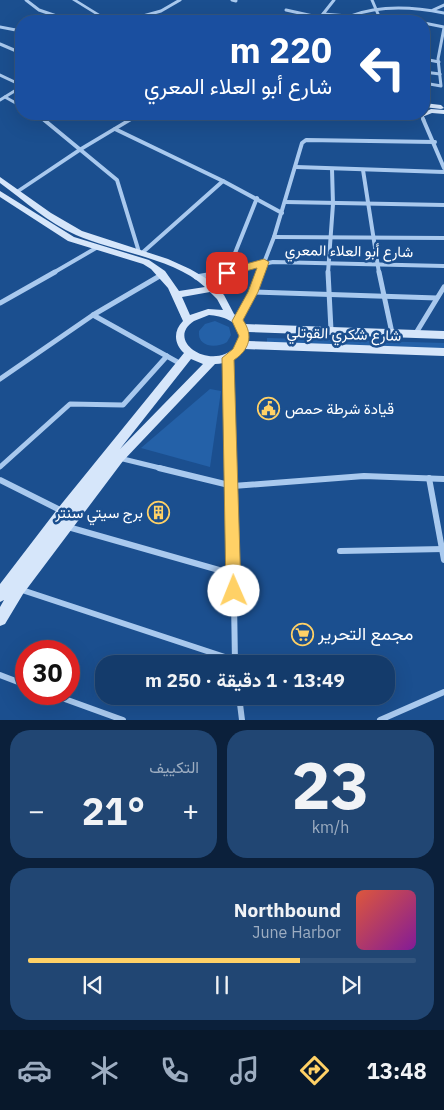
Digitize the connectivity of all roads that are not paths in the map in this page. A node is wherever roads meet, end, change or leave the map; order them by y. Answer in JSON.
{"nodes":[{"id":1,"x":26,"y":0,"type":"edge"},
{"id":2,"x":74,"y":0,"type":"edge"},
{"id":3,"x":180,"y":0,"type":"edge"},
{"id":4,"x":334,"y":0,"type":"edge"},
{"id":5,"x":372,"y":0,"type":"edge"},
{"id":6,"x":444,"y":5,"type":"edge"},
{"id":7,"x":376,"y":9,"type":"junction"},
{"id":8,"x":286,"y":10,"type":"dead end"},
{"id":9,"x":434,"y":10,"type":"junction"},
{"id":10,"x":444,"y":13,"type":"edge"},
{"id":11,"x":323,"y":14,"type":"joint"},
{"id":12,"x":54,"y":15,"type":"edge"},
{"id":13,"x":99,"y":15,"type":"edge"},
{"id":14,"x":144,"y":15,"type":"edge"},
{"id":15,"x":308,"y":15,"type":"edge"},
{"id":16,"x":336,"y":15,"type":"edge"},
{"id":17,"x":353,"y":15,"type":"edge"},
{"id":18,"x":378,"y":15,"type":"edge"},
{"id":19,"x":430,"y":24,"type":"edge"},
{"id":20,"x":0,"y":27,"type":"edge"},
{"id":21,"x":444,"y":28,"type":"edge"},
{"id":22,"x":15,"y":29,"type":"edge"},
{"id":23,"x":0,"y":44,"type":"edge"},
{"id":24,"x":15,"y":50,"type":"edge"},
{"id":25,"x":430,"y":60,"type":"edge"},
{"id":26,"x":439,"y":62,"type":"junction"},
{"id":27,"x":439,"y":67,"type":"junction"},
{"id":28,"x":444,"y":68,"type":"edge"},
{"id":29,"x":430,"y":73,"type":"edge"},
{"id":30,"x":440,"y":74,"type":"junction"},
{"id":31,"x":0,"y":75,"type":"edge"},
{"id":32,"x":15,"y":83,"type":"edge"},
{"id":33,"x":430,"y":85,"type":"edge"},
{"id":34,"x":15,"y":90,"type":"edge"},
{"id":35,"x":5,"y":97,"type":"junction"},
{"id":36,"x":0,"y":100,"type":"edge"},
{"id":37,"x":15,"y":103,"type":"edge"},
{"id":38,"x":430,"y":105,"type":"edge"},
{"id":39,"x":444,"y":107,"type":"edge"},
{"id":40,"x":430,"y":111,"type":"edge"},
{"id":41,"x":444,"y":112,"type":"edge"},
{"id":42,"x":42,"y":120,"type":"edge"},
{"id":43,"x":129,"y":120,"type":"edge"},
{"id":44,"x":424,"y":120,"type":"edge"},
{"id":45,"x":115,"y":128,"type":"junction"},
{"id":46,"x":435,"y":142,"type":"junction"},
{"id":47,"x":81,"y":149,"type":"junction"},
{"id":48,"x":296,"y":166,"type":"junction"},
{"id":49,"x":444,"y":168,"type":"edge"},
{"id":50,"x":332,"y":169,"type":"junction"},
{"id":51,"x":363,"y":170,"type":"junction"},
{"id":52,"x":444,"y":172,"type":"edge"},
{"id":53,"x":0,"y":179,"type":"edge"},
{"id":54,"x":223,"y":181,"type":"junction"},
{"id":55,"x":18,"y":191,"type":"junction"},
{"id":56,"x":2,"y":198,"type":"edge"},
{"id":57,"x":257,"y":198,"type":"junction"},
{"id":58,"x":285,"y":202,"type":"junction"},
{"id":59,"x":333,"y":204,"type":"junction"},
{"id":60,"x":368,"y":204,"type":"junction"},
{"id":61,"x":444,"y":205,"type":"edge"},
{"id":62,"x":282,"y":213,"type":"junction"},
{"id":63,"x":274,"y":237,"type":"junction"},
{"id":64,"x":332,"y":237,"type":"junction"},
{"id":65,"x":374,"y":237,"type":"junction"},
{"id":66,"x":444,"y":238,"type":"edge"},
{"id":67,"x":96,"y":248,"type":"junction"},
{"id":68,"x":141,"y":252,"type":"junction"},
{"id":69,"x":264,"y":262,"type":"junction"},
{"id":70,"x":328,"y":263,"type":"junction"},
{"id":71,"x":377,"y":264,"type":"junction"},
{"id":72,"x":444,"y":266,"type":"edge"},
{"id":73,"x":164,"y":273,"type":"junction"},
{"id":74,"x":227,"y":273,"type":"junction"},
{"id":75,"x":196,"y":277,"type":"junction"},
{"id":76,"x":444,"y":288,"type":"edge"},
{"id":77,"x":212,"y":289,"type":"junction"},
{"id":78,"x":253,"y":292,"type":"junction"},
{"id":79,"x":330,"y":295,"type":"junction"},
{"id":80,"x":177,"y":296,"type":"junction"},
{"id":81,"x":385,"y":297,"type":"junction"},
{"id":82,"x":437,"y":298,"type":"junction"},
{"id":83,"x":0,"y":303,"type":"edge"},
{"id":84,"x":93,"y":315,"type":"junction"},
{"id":85,"x":187,"y":320,"type":"junction"},
{"id":86,"x":237,"y":322,"type":"junction"},
{"id":87,"x":331,"y":330,"type":"junction"},
{"id":88,"x":392,"y":332,"type":"junction"},
{"id":89,"x":416,"y":334,"type":"junction"},
{"id":90,"x":444,"y":335,"type":"edge"},
{"id":91,"x":242,"y":345,"type":"junction"},
{"id":92,"x":444,"y":352,"type":"edge"},
{"id":93,"x":189,"y":354,"type":"junction"},
{"id":94,"x":168,"y":356,"type":"junction"},
{"id":95,"x":228,"y":358,"type":"junction"},
{"id":96,"x":212,"y":361,"type":"junction"},
{"id":97,"x":181,"y":364,"type":"junction"},
{"id":98,"x":0,"y":379,"type":"edge"},
{"id":99,"x":119,"y":458,"type":"junction"},
{"id":100,"x":0,"y":467,"type":"edge"},
{"id":101,"x":429,"y":478,"type":"junction"},
{"id":102,"x":444,"y":479,"type":"edge"},
{"id":103,"x":0,"y":480,"type":"edge"},
{"id":104,"x":232,"y":486,"type":"junction"},
{"id":105,"x":63,"y":511,"type":"junction"},
{"id":106,"x":66,"y":526,"type":"junction"},
{"id":107,"x":443,"y":549,"type":"edge"},
{"id":108,"x":340,"y":551,"type":"dead end"},
{"id":109,"x":444,"y":560,"type":"edge"},
{"id":110,"x":233,"y":574,"type":"junction"},
{"id":111,"x":18,"y":589,"type":"junction"},
{"id":112,"x":0,"y":595,"type":"edge"},
{"id":113,"x":0,"y":619,"type":"edge"},
{"id":114,"x":213,"y":655,"type":"edge"},
{"id":115,"x":234,"y":655,"type":"edge"},
{"id":116,"x":0,"y":675,"type":"edge"},
{"id":117,"x":15,"y":681,"type":"edge"},
{"id":118,"x":444,"y":692,"type":"edge"},
{"id":119,"x":80,"y":704,"type":"edge"},
{"id":120,"x":240,"y":705,"type":"edge"},
{"id":121,"x":123,"y":720,"type":"edge"},
{"id":122,"x":242,"y":720,"type":"edge"},
{"id":123,"x":380,"y":720,"type":"edge"}],
"edges":[{"from":1,"to":12,"type":"street"},
{"from":2,"to":13,"type":"street"},
{"from":3,"to":14,"type":"street"},
{"from":4,"to":11,"type":"street"},
{"from":5,"to":7,"type":"street"},
{"from":6,"to":9,"type":"street"},
{"from":7,"to":9,"type":"street"},
{"from":7,"to":17,"type":"street"},
{"from":7,"to":18,"type":"street"},
{"from":8,"to":15,"type":"street"},
{"from":9,"to":10,"type":"street"},
{"from":11,"to":16,"type":"street"},
{"from":19,"to":21,"type":"street"},
{"from":20,"to":22,"type":"street"},
{"from":21,"to":26,"type":"street"},
{"from":23,"to":24,"type":"street"},
{"from":25,"to":26,"type":"street"},
{"from":26,"to":27,"type":"street"},
{"from":27,"to":28,"type":"street"},
{"from":27,"to":30,"type":"street"},
{"from":29,"to":30,"type":"street"},
{"from":30,"to":33,"type":"street"},
{"from":31,"to":32,"type":"street"},
{"from":34,"to":35,"type":"street"},
{"from":35,"to":36,"type":"street"},
{"from":35,"to":37,"type":"street"},
{"from":38,"to":39,"type":"main road"},
{"from":40,"to":41,"type":"main road"},
{"from":42,"to":47,"type":"street"},
{"from":43,"to":45,"type":"street"},
{"from":44,"to":46,"type":"street"},
{"from":45,"to":47,"type":"street"},
{"from":45,"to":54,"type":"street"},
{"from":46,"to":48,"type":"street"},
{"from":46,"to":49,"type":"street"},
{"from":47,"to":55,"type":"street"},
{"from":47,"to":68,"type":"street"},
{"from":48,"to":50,"type":"street"},
{"from":48,"to":58,"type":"street"},
{"from":50,"to":51,"type":"street"},
{"from":50,"to":59,"type":"street"},
{"from":51,"to":52,"type":"street"},
{"from":51,"to":60,"type":"street"},
{"from":53,"to":55,"type":"main road"},
{"from":54,"to":57,"type":"street"},
{"from":54,"to":68,"type":"street"},
{"from":55,"to":68,"type":"main road"},
{"from":56,"to":67,"type":"main road"},
{"from":57,"to":62,"type":"street"},
{"from":57,"to":74,"type":"street"},
{"from":58,"to":59,"type":"street"},
{"from":58,"to":62,"type":"street"},
{"from":59,"to":60,"type":"street"},
{"from":59,"to":64,"type":"street"},
{"from":60,"to":61,"type":"street"},
{"from":60,"to":65,"type":"street"},
{"from":62,"to":63,"type":"street"},
{"from":63,"to":64,"type":"street"},
{"from":63,"to":69,"type":"street"},
{"from":64,"to":65,"type":"street"},
{"from":64,"to":70,"type":"street"},
{"from":65,"to":66,"type":"street"},
{"from":65,"to":71,"type":"street"},
{"from":67,"to":73,"type":"main road"},
{"from":67,"to":83,"type":"street"},
{"from":68,"to":75,"type":"main road"},
{"from":69,"to":70,"type":"street","name":"شارع أبو العلاء المعري"},
{"from":69,"to":74,"type":"street","name":"شارع أبو العلاء المعري"},
{"from":69,"to":78,"type":"street"},
{"from":70,"to":71,"type":"street","name":"شارع أبو العلاء المعري"},
{"from":70,"to":79,"type":"street"},
{"from":71,"to":72,"type":"street","name":"شارع أبو العلاء المعري"},
{"from":71,"to":81,"type":"street"},
{"from":73,"to":80,"type":"main road"},
{"from":73,"to":84,"type":"street"},
{"from":74,"to":75,"type":"street","name":"شارع أبو العلاء المعري"},
{"from":75,"to":77,"type":"main road"},
{"from":76,"to":82,"type":"street"},
{"from":77,"to":80,"type":"main road"},
{"from":77,"to":86,"type":"main road"},
{"from":78,"to":79,"type":"street"},
{"from":78,"to":86,"type":"street"},
{"from":79,"to":81,"type":"street"},
{"from":79,"to":87,"type":"street"},
{"from":80,"to":85,"type":"main road"},
{"from":81,"to":82,"type":"street"},
{"from":81,"to":88,"type":"street"},
{"from":82,"to":89,"type":"street"},
{"from":84,"to":94,"type":"street"},
{"from":84,"to":98,"type":"street"},
{"from":85,"to":86,"type":"main road"},
{"from":85,"to":93,"type":"main road"},
{"from":86,"to":87,"type":"main road","name":"شارع شكري القوتلي"},
{"from":86,"to":91,"type":"main road"},
{"from":87,"to":88,"type":"main road","name":"شارع شكري القوتلي"},
{"from":88,"to":89,"type":"main road","name":"شارع شكري القوتلي"},
{"from":89,"to":90,"type":"main road","name":"شارع شكري القوتلي"},
{"from":91,"to":92,"type":"main road","name":"شارع شكري القوتلي"},
{"from":91,"to":95,"type":"main road"},
{"from":93,"to":96,"type":"main road"},
{"from":93,"to":97,"type":"main road"},
{"from":94,"to":97,"type":"street"},
{"from":94,"to":100,"type":"street"},
{"from":95,"to":96,"type":"main road"},
{"from":95,"to":104,"type":"street"},
{"from":96,"to":99,"type":"main road"},
{"from":97,"to":105,"type":"main road"},
{"from":99,"to":104,"type":"street"},
{"from":99,"to":106,"type":"main road"},
{"from":101,"to":102,"type":"street"},
{"from":101,"to":104,"type":"street"},
{"from":101,"to":107,"type":"street"},
{"from":103,"to":105,"type":"street"},
{"from":104,"to":110,"type":"street"},
{"from":105,"to":112,"type":"main road"},
{"from":106,"to":110,"type":"street"},
{"from":106,"to":111,"type":"main road"},
{"from":107,"to":108,"type":"street"},
{"from":107,"to":109,"type":"street"},
{"from":110,"to":115,"type":"street"},
{"from":111,"to":113,"type":"main road"},
{"from":111,"to":114,"type":"street"},
{"from":116,"to":117,"type":"street"},
{"from":118,"to":123,"type":"street"},
{"from":119,"to":121,"type":"street"},
{"from":120,"to":122,"type":"street"}]}
